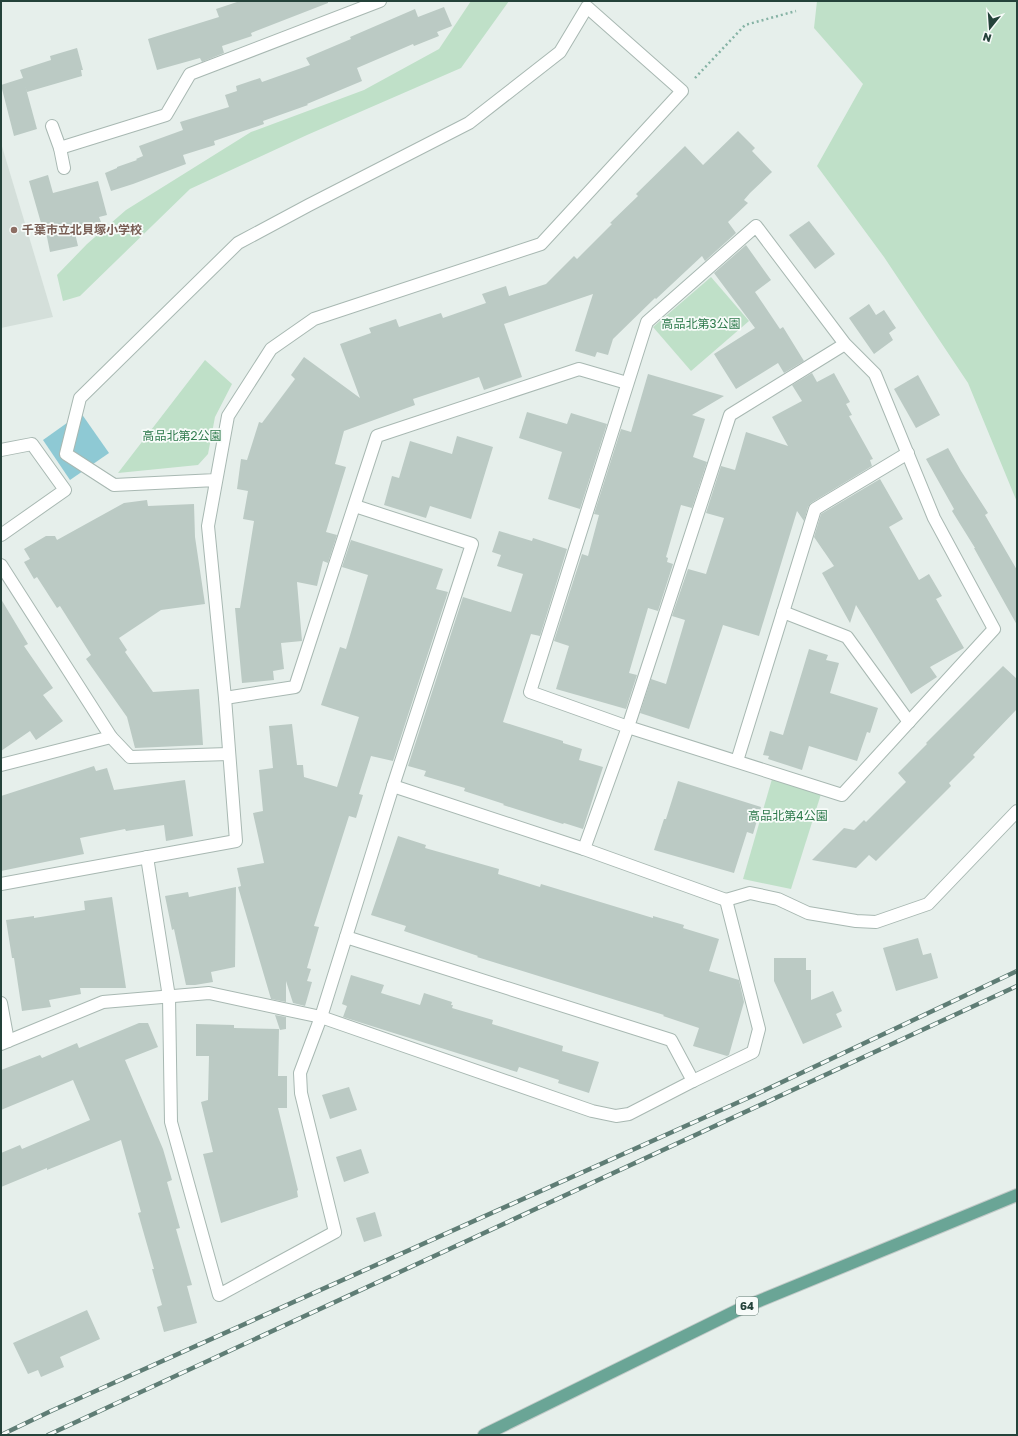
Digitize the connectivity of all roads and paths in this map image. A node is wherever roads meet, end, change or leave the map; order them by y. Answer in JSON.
{"nodes":[{"id":1,"x":380,"y":1,"type":"edge"},
{"id":2,"x":796,"y":12,"type":"dead end"},
{"id":3,"x":682,"y":91,"type":"junction"},
{"id":4,"x":52,"y":126,"type":"dead end"},
{"id":5,"x":60,"y":148,"type":"junction"},
{"id":6,"x":64,"y":168,"type":"dead end"},
{"id":7,"x":845,"y":344,"type":"junction"},
{"id":8,"x":628,"y":383,"type":"junction"},
{"id":9,"x":1,"y":450,"type":"edge"},
{"id":10,"x":908,"y":453,"type":"junction"},
{"id":11,"x":216,"y":480,"type":"junction"},
{"id":12,"x":355,"y":506,"type":"junction"},
{"id":13,"x":1,"y":534,"type":"edge"},
{"id":14,"x":1,"y":565,"type":"edge"},
{"id":15,"x":783,"y":612,"type":"junction"},
{"id":16,"x":225,"y":698,"type":"junction"},
{"id":17,"x":909,"y":722,"type":"junction"},
{"id":18,"x":628,"y":727,"type":"junction"},
{"id":19,"x":111,"y":737,"type":"junction"},
{"id":20,"x":230,"y":754,"type":"junction"},
{"id":21,"x":737,"y":761,"type":"junction"},
{"id":22,"x":1,"y":765,"type":"edge"},
{"id":23,"x":393,"y":786,"type":"junction"},
{"id":24,"x":1017,"y":811,"type":"edge"},
{"id":25,"x":584,"y":849,"type":"junction"},
{"id":26,"x":147,"y":857,"type":"junction"},
{"id":27,"x":1,"y":884,"type":"edge"},
{"id":28,"x":726,"y":900,"type":"junction"},
{"id":29,"x":346,"y":937,"type":"junction"},
{"id":30,"x":169,"y":997,"type":"junction"},
{"id":31,"x":1,"y":1003,"type":"edge"},
{"id":32,"x":321,"y":1017,"type":"junction"},
{"id":33,"x":4,"y":1043,"type":"edge"},
{"id":34,"x":693,"y":1080,"type":"junction"},
{"id":35,"x":1017,"y":1194,"type":"edge"},
{"id":36,"x":484,"y":1435,"type":"edge"}],
"edges":[{"from":1,"to":5,"type":"street"},
{"from":2,"to":3,"type":"path"},
{"from":3,"to":11,"type":"street"},
{"from":3,"to":11,"type":"street"},
{"from":4,"to":5,"type":"street"},
{"from":5,"to":6,"type":"street"},
{"from":7,"to":8,"type":"street"},
{"from":7,"to":10,"type":"street"},
{"from":7,"to":18,"type":"street"},
{"from":8,"to":12,"type":"street"},
{"from":8,"to":18,"type":"street"},
{"from":9,"to":13,"type":"street"},
{"from":10,"to":15,"type":"street"},
{"from":10,"to":17,"type":"street"},
{"from":11,"to":16,"type":"street"},
{"from":12,"to":16,"type":"street"},
{"from":12,"to":23,"type":"street"},
{"from":14,"to":19,"type":"street"},
{"from":15,"to":17,"type":"street"},
{"from":15,"to":21,"type":"street"},
{"from":16,"to":20,"type":"street"},
{"from":17,"to":21,"type":"street"},
{"from":18,"to":21,"type":"street"},
{"from":18,"to":25,"type":"street"},
{"from":19,"to":20,"type":"street"},
{"from":19,"to":22,"type":"street"},
{"from":20,"to":26,"type":"street"},
{"from":23,"to":25,"type":"street"},
{"from":23,"to":29,"type":"street"},
{"from":24,"to":28,"type":"street"},
{"from":25,"to":28,"type":"street"},
{"from":26,"to":27,"type":"street"},
{"from":26,"to":30,"type":"street"},
{"from":28,"to":34,"type":"street"},
{"from":29,"to":32,"type":"street"},
{"from":29,"to":34,"type":"street"},
{"from":30,"to":32,"type":"street"},
{"from":30,"to":32,"type":"street"},
{"from":30,"to":33,"type":"street"},
{"from":31,"to":33,"type":"street"},
{"from":32,"to":34,"type":"street"},
{"from":35,"to":36,"type":"main road","number":"64"}]}
